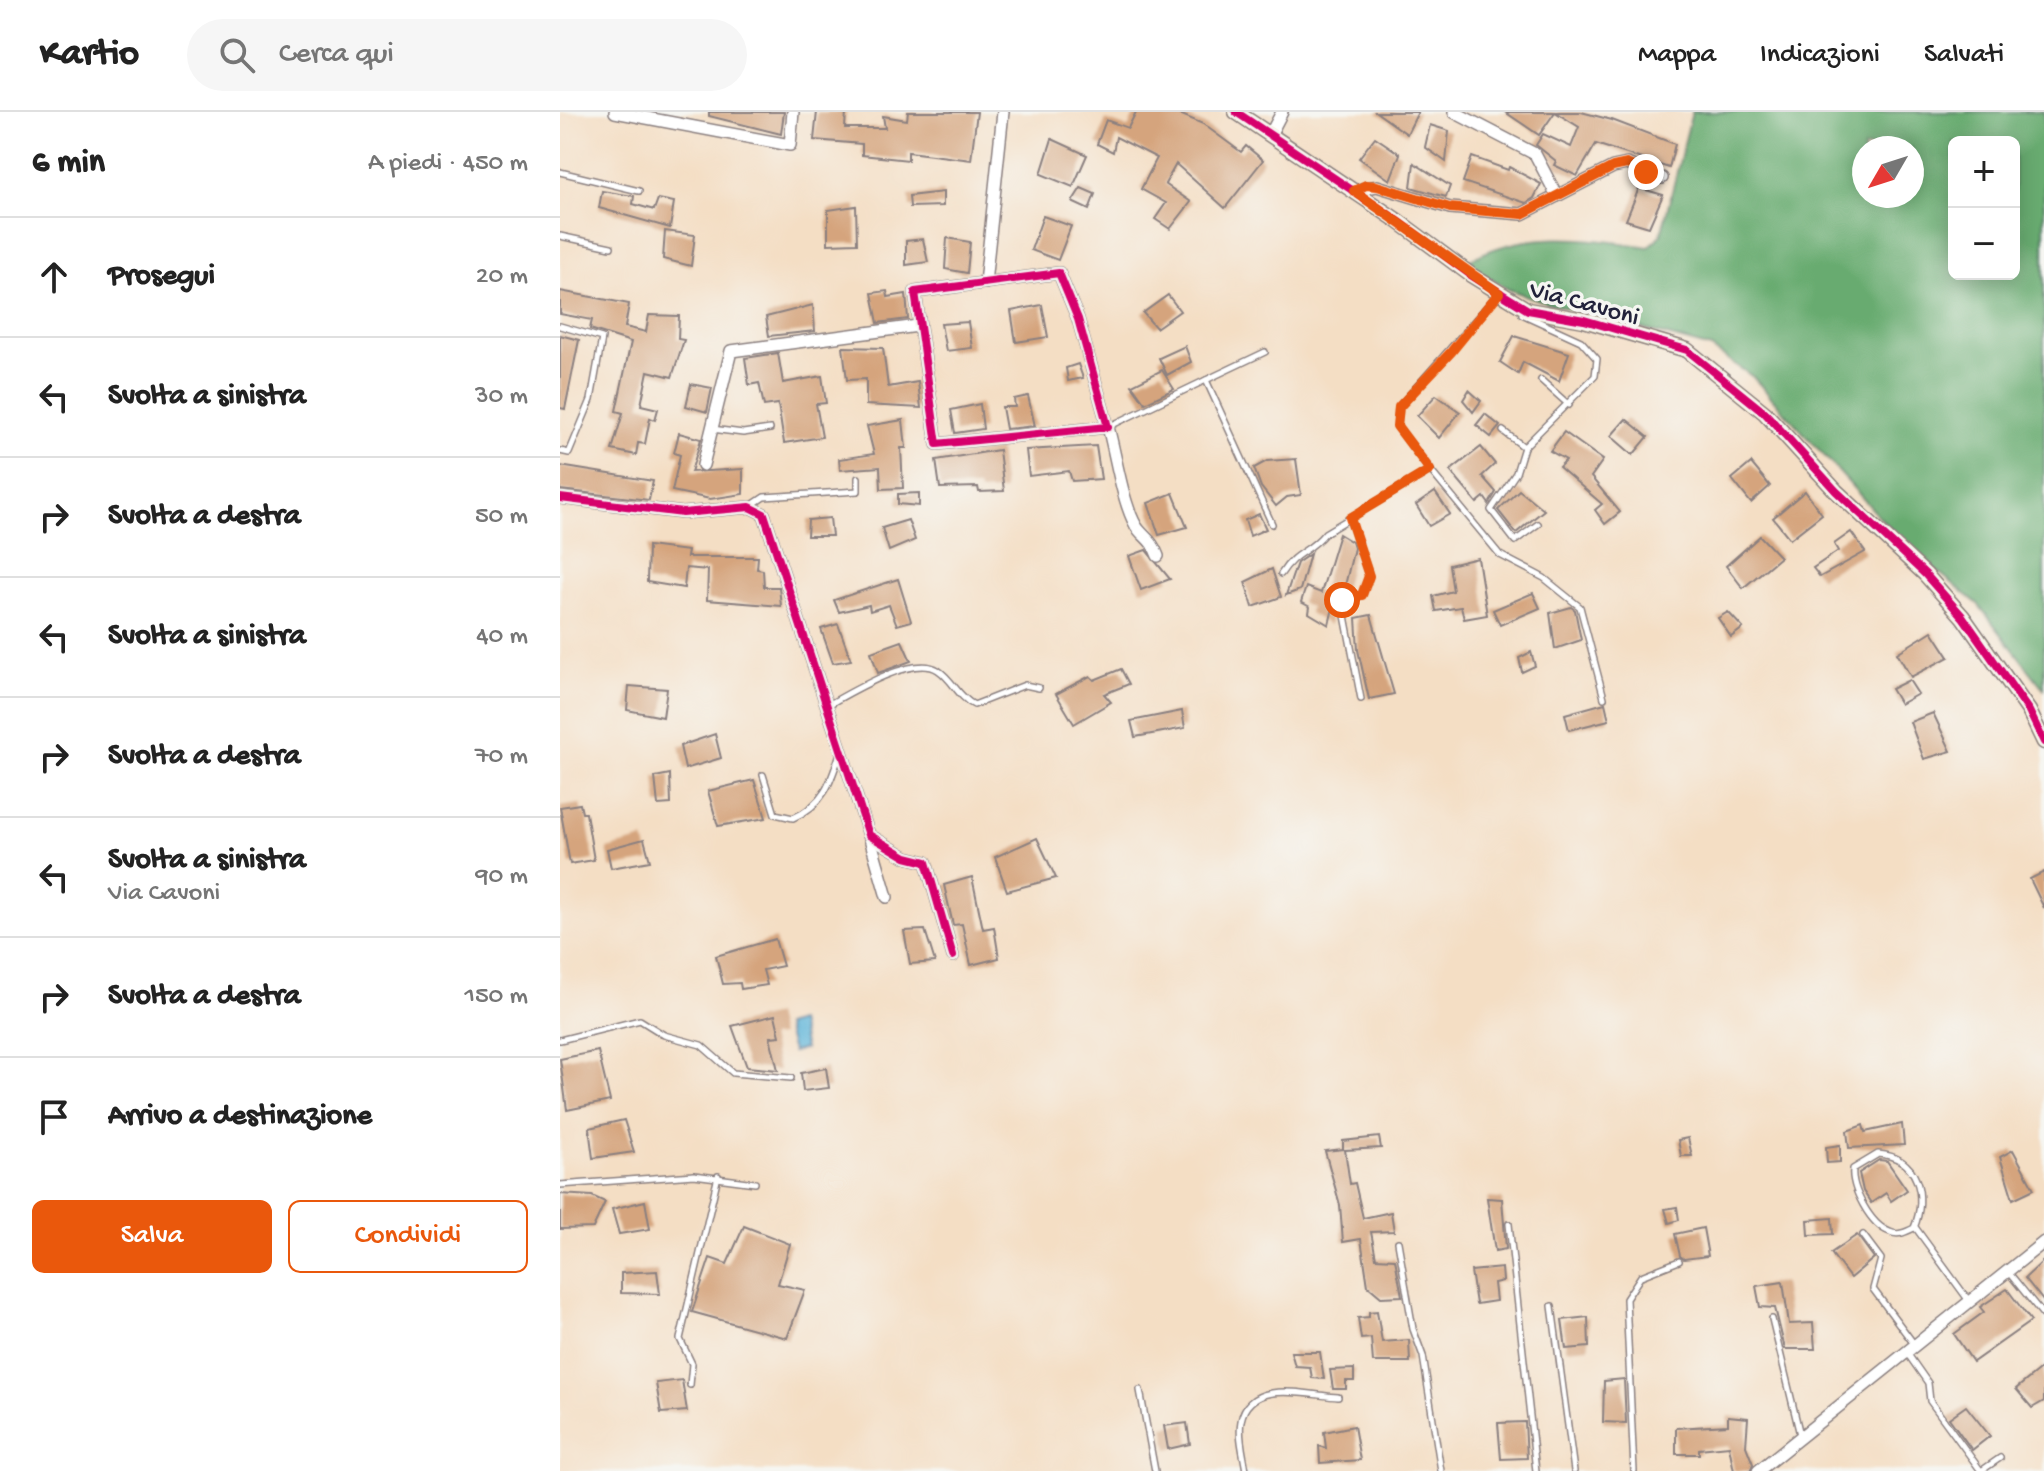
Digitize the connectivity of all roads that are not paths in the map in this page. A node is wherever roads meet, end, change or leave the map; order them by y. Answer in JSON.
{"nodes":[{"id":1,"x":615,"y":112,"type":"edge"},
{"id":2,"x":793,"y":112,"type":"edge"},
{"id":3,"x":1003,"y":112,"type":"edge"},
{"id":4,"x":1236,"y":112,"type":"edge"},
{"id":5,"x":1282,"y":112,"type":"edge"},
{"id":6,"x":1454,"y":112,"type":"edge"},
{"id":7,"x":1270,"y":135,"type":"junction"},
{"id":8,"x":560,"y":172,"type":"edge"},
{"id":9,"x":1662,"y":178,"type":"dead end"},
{"id":10,"x":639,"y":191,"type":"dead end"},
{"id":11,"x":1354,"y":191,"type":"junction"},
{"id":12,"x":1557,"y":196,"type":"junction"},
{"id":13,"x":560,"y":236,"type":"edge"},
{"id":14,"x":611,"y":247,"type":"dead end"},
{"id":15,"x":985,"y":283,"type":"junction"},
{"id":16,"x":1502,"y":294,"type":"junction"},
{"id":17,"x":560,"y":326,"type":"edge"},
{"id":18,"x":918,"y":326,"type":"junction"},
{"id":19,"x":1265,"y":352,"type":"dead end"},
{"id":20,"x":1206,"y":380,"type":"junction"},
{"id":21,"x":1541,"y":380,"type":"dead end"},
{"id":22,"x":1569,"y":405,"type":"junction"},
{"id":23,"x":1108,"y":427,"type":"junction"},
{"id":24,"x":712,"y":429,"type":"junction"},
{"id":25,"x":770,"y":429,"type":"dead end"},
{"id":26,"x":1503,"y":431,"type":"dead end"},
{"id":27,"x":1524,"y":447,"type":"junction"},
{"id":28,"x":560,"y":451,"type":"edge"},
{"id":29,"x":703,"y":465,"type":"dead end"},
{"id":30,"x":1430,"y":470,"type":"junction"},
{"id":31,"x":858,"y":478,"type":"dead end"},
{"id":32,"x":560,"y":498,"type":"edge"},
{"id":33,"x":750,"y":507,"type":"junction"},
{"id":34,"x":1350,"y":518,"type":"junction"},
{"id":35,"x":1272,"y":524,"type":"dead end"},
{"id":36,"x":1538,"y":524,"type":"dead end"},
{"id":37,"x":1158,"y":556,"type":"dead end"},
{"id":38,"x":1281,"y":574,"type":"dead end"},
{"id":39,"x":1039,"y":688,"type":"dead end"},
{"id":40,"x":1604,"y":698,"type":"dead end"},
{"id":41,"x":1361,"y":699,"type":"dead end"},
{"id":42,"x":827,"y":706,"type":"junction"},
{"id":43,"x":2040,"y":727,"type":"edge"},
{"id":44,"x":2044,"y":742,"type":"edge"},
{"id":45,"x":841,"y":748,"type":"junction"},
{"id":46,"x":763,"y":775,"type":"dead end"},
{"id":47,"x":869,"y":835,"type":"junction"},
{"id":48,"x":887,"y":897,"type":"dead end"},
{"id":49,"x":953,"y":956,"type":"dead end"},
{"id":50,"x":560,"y":1040,"type":"edge"},
{"id":51,"x":791,"y":1078,"type":"dead end"},
{"id":52,"x":718,"y":1176,"type":"junction"},
{"id":53,"x":755,"y":1183,"type":"dead end"},
{"id":54,"x":560,"y":1185,"type":"edge"},
{"id":55,"x":1509,"y":1224,"type":"dead end"},
{"id":56,"x":1915,"y":1227,"type":"junction"},
{"id":57,"x":1863,"y":1235,"type":"dead end"},
{"id":58,"x":1398,"y":1242,"type":"dead end"},
{"id":59,"x":2044,"y":1242,"type":"edge"},
{"id":60,"x":1679,"y":1261,"type":"dead end"},
{"id":61,"x":2007,"y":1271,"type":"junction"},
{"id":62,"x":1969,"y":1302,"type":"junction"},
{"id":63,"x":1552,"y":1306,"type":"dead end"},
{"id":64,"x":2044,"y":1316,"type":"edge"},
{"id":65,"x":1772,"y":1319,"type":"dead end"},
{"id":66,"x":1910,"y":1349,"type":"junction"},
{"id":67,"x":690,"y":1385,"type":"dead end"},
{"id":68,"x":1140,"y":1390,"type":"dead end"},
{"id":69,"x":1338,"y":1397,"type":"dead end"},
{"id":70,"x":1801,"y":1437,"type":"junction"},
{"id":71,"x":2000,"y":1458,"type":"dead end"},
{"id":72,"x":1155,"y":1471,"type":"edge"},
{"id":73,"x":1246,"y":1471,"type":"edge"},
{"id":74,"x":1441,"y":1471,"type":"edge"},
{"id":75,"x":1536,"y":1471,"type":"edge"},
{"id":76,"x":1574,"y":1471,"type":"edge"},
{"id":77,"x":1634,"y":1471,"type":"edge"},
{"id":78,"x":1758,"y":1471,"type":"edge"}],
"edges":[{"from":1,"to":2,"type":"street"},
{"from":3,"to":15,"type":"street"},
{"from":4,"to":7,"type":"street","name":"Via Cavoni"},
{"from":5,"to":7,"type":"street"},
{"from":6,"to":12,"type":"street"},
{"from":7,"to":11,"type":"street","name":"Via Cavoni"},
{"from":8,"to":10,"type":"lane"},
{"from":9,"to":12,"type":"street"},
{"from":11,"to":12,"type":"street"},
{"from":11,"to":16,"type":"street","name":"Via Cavoni"},
{"from":13,"to":14,"type":"lane"},
{"from":15,"to":18,"type":"street"},
{"from":15,"to":23,"type":"street"},
{"from":16,"to":22,"type":"lane"},
{"from":16,"to":30,"type":"lane"},
{"from":16,"to":43,"type":"street","name":"Via Cavoni"},
{"from":17,"to":28,"type":"lane"},
{"from":18,"to":23,"type":"street"},
{"from":18,"to":24,"type":"street"},
{"from":19,"to":20,"type":"lane"},
{"from":20,"to":23,"type":"lane"},
{"from":20,"to":35,"type":"lane"},
{"from":21,"to":22,"type":"lane"},
{"from":22,"to":27,"type":"lane"},
{"from":23,"to":37,"type":"street"},
{"from":24,"to":25,"type":"lane"},
{"from":24,"to":29,"type":"street"},
{"from":26,"to":27,"type":"lane"},
{"from":27,"to":36,"type":"lane"},
{"from":30,"to":34,"type":"lane"},
{"from":30,"to":40,"type":"lane"},
{"from":31,"to":33,"type":"lane"},
{"from":32,"to":33,"type":"street"},
{"from":33,"to":42,"type":"street"},
{"from":34,"to":38,"type":"lane"},
{"from":34,"to":41,"type":"lane"},
{"from":39,"to":42,"type":"lane"},
{"from":42,"to":45,"type":"street"},
{"from":43,"to":44,"type":"street","name":"Via Cavoni"},
{"from":45,"to":46,"type":"lane"},
{"from":45,"to":47,"type":"street"},
{"from":47,"to":48,"type":"street"},
{"from":47,"to":49,"type":"street"},
{"from":50,"to":51,"type":"lane"},
{"from":52,"to":53,"type":"lane"},
{"from":52,"to":54,"type":"lane"},
{"from":52,"to":67,"type":"lane"},
{"from":55,"to":75,"type":"lane"},
{"from":56,"to":56,"type":"lane"},
{"from":56,"to":62,"type":"lane"},
{"from":57,"to":66,"type":"lane"},
{"from":58,"to":74,"type":"lane"},
{"from":59,"to":61,"type":"street"},
{"from":60,"to":77,"type":"lane"},
{"from":61,"to":62,"type":"street"},
{"from":61,"to":64,"type":"lane"},
{"from":62,"to":66,"type":"street"},
{"from":63,"to":76,"type":"lane"},
{"from":65,"to":70,"type":"lane"},
{"from":66,"to":70,"type":"street"},
{"from":66,"to":71,"type":"lane"},
{"from":68,"to":72,"type":"lane"},
{"from":69,"to":73,"type":"lane"},
{"from":70,"to":78,"type":"street"}]}
